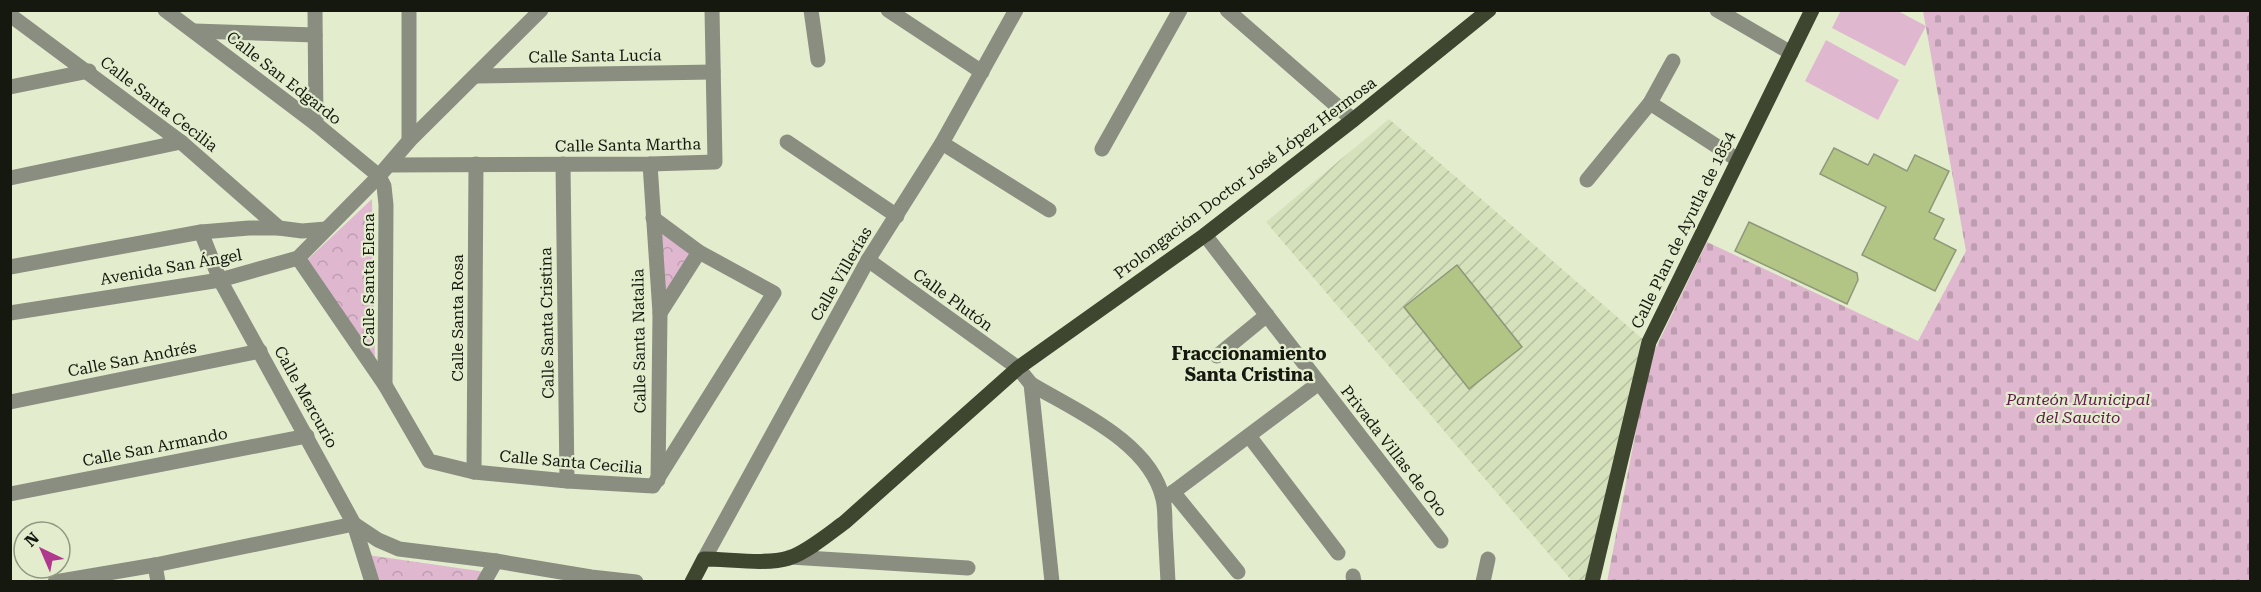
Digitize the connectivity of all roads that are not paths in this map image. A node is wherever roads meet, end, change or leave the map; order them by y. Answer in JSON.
{"nodes":[{"id":1,"x":165,"y":10,"type":"edge"},
{"id":2,"x":315,"y":10,"type":"edge"},
{"id":3,"x":409,"y":10,"type":"edge"},
{"id":4,"x":541,"y":10,"type":"edge"},
{"id":5,"x":712,"y":10,"type":"edge"},
{"id":6,"x":811,"y":10,"type":"edge"},
{"id":7,"x":888,"y":10,"type":"edge"},
{"id":8,"x":1016,"y":10,"type":"edge"},
{"id":9,"x":1180,"y":10,"type":"edge"},
{"id":10,"x":1227,"y":10,"type":"edge"},
{"id":11,"x":1489,"y":10,"type":"edge"},
{"id":12,"x":1717,"y":10,"type":"edge"},
{"id":13,"x":1812,"y":10,"type":"edge"},
{"id":14,"x":10,"y":15,"type":"edge"},
{"id":15,"x":194,"y":31,"type":"junction"},
{"id":16,"x":315,"y":35,"type":"junction"},
{"id":17,"x":1791,"y":52,"type":"junction"},
{"id":18,"x":818,"y":60,"type":"dead end"},
{"id":19,"x":1673,"y":61,"type":"dead end"},
{"id":20,"x":89,"y":71,"type":"junction"},
{"id":21,"x":713,"y":72,"type":"junction"},
{"id":22,"x":982,"y":72,"type":"junction"},
{"id":23,"x":477,"y":76,"type":"junction"},
{"id":24,"x":10,"y":87,"type":"edge"},
{"id":25,"x":1650,"y":103,"type":"junction"},
{"id":26,"x":1353,"y":120,"type":"junction"},
{"id":27,"x":316,"y":124,"type":"junction"},
{"id":28,"x":410,"y":141,"type":"junction"},
{"id":29,"x":181,"y":142,"type":"junction"},
{"id":30,"x":786,"y":142,"type":"dead end"},
{"id":31,"x":942,"y":143,"type":"junction"},
{"id":32,"x":1102,"y":149,"type":"dead end"},
{"id":33,"x":1738,"y":160,"type":"junction"},
{"id":34,"x":476,"y":164,"type":"junction"},
{"id":35,"x":564,"y":164,"type":"junction"},
{"id":36,"x":650,"y":164,"type":"junction"},
{"id":37,"x":390,"y":165,"type":"junction"},
{"id":38,"x":379,"y":176,"type":"junction"},
{"id":39,"x":10,"y":178,"type":"edge"},
{"id":40,"x":1587,"y":180,"type":"dead end"},
{"id":41,"x":1049,"y":210,"type":"dead end"},
{"id":42,"x":897,"y":216,"type":"junction"},
{"id":43,"x":652,"y":218,"type":"junction"},
{"id":44,"x":279,"y":228,"type":"junction"},
{"id":45,"x":326,"y":230,"type":"junction"},
{"id":46,"x":201,"y":232,"type":"junction"},
{"id":47,"x":1205,"y":235,"type":"junction"},
{"id":48,"x":699,"y":252,"type":"junction"},
{"id":49,"x":298,"y":258,"type":"junction"},
{"id":50,"x":868,"y":260,"type":"junction"},
{"id":51,"x":10,"y":267,"type":"edge"},
{"id":52,"x":220,"y":280,"type":"junction"},
{"id":53,"x":10,"y":313,"type":"edge"},
{"id":54,"x":660,"y":313,"type":"junction"},
{"id":55,"x":1267,"y":315,"type":"junction"},
{"id":56,"x":260,"y":351,"type":"junction"},
{"id":57,"x":1217,"y":356,"type":"dead end"},
{"id":58,"x":1018,"y":368,"type":"junction"},
{"id":59,"x":1319,"y":383,"type":"junction"},
{"id":60,"x":1031,"y":384,"type":"junction"},
{"id":61,"x":385,"y":385,"type":"junction"},
{"id":62,"x":10,"y":402,"type":"edge"},
{"id":63,"x":307,"y":436,"type":"junction"},
{"id":64,"x":1249,"y":436,"type":"junction"},
{"id":65,"x":474,"y":472,"type":"junction"},
{"id":66,"x":658,"y":480,"type":"junction"},
{"id":67,"x":567,"y":481,"type":"junction"},
{"id":68,"x":10,"y":494,"type":"edge"},
{"id":69,"x":1169,"y":496,"type":"junction"},
{"id":70,"x":354,"y":524,"type":"junction"},
{"id":71,"x":1441,"y":541,"type":"dead end"},
{"id":72,"x":1338,"y":553,"type":"dead end"},
{"id":73,"x":790,"y":557,"type":"junction"},
{"id":74,"x":704,"y":559,"type":"junction"},
{"id":75,"x":1488,"y":559,"type":"dead end"},
{"id":76,"x":496,"y":561,"type":"junction"},
{"id":77,"x":155,"y":565,"type":"junction"},
{"id":78,"x":968,"y":568,"type":"dead end"},
{"id":79,"x":1238,"y":572,"type":"dead end"},
{"id":80,"x":590,"y":579,"type":"edge"},
{"id":81,"x":55,"y":582,"type":"edge"},
{"id":82,"x":158,"y":582,"type":"edge"},
{"id":83,"x":372,"y":582,"type":"edge"},
{"id":84,"x":484,"y":582,"type":"edge"},
{"id":85,"x":636,"y":582,"type":"edge"},
{"id":86,"x":692,"y":582,"type":"edge"},
{"id":87,"x":1052,"y":582,"type":"edge"},
{"id":88,"x":1168,"y":582,"type":"edge"},
{"id":89,"x":1483,"y":582,"type":"edge"},
{"id":90,"x":1592,"y":582,"type":"edge"}],
"edges":[{"from":1,"to":15,"type":"street","name":"Calle San Edgardo"},
{"from":2,"to":16,"type":"street"},
{"from":3,"to":28,"type":"street"},
{"from":4,"to":23,"type":"street","name":"Avenida San Ángel"},
{"from":5,"to":21,"type":"street","name":"Calle Santa Martha"},
{"from":6,"to":18,"type":"street"},
{"from":7,"to":22,"type":"street"},
{"from":8,"to":22,"type":"street","name":"Calle Villerías"},
{"from":9,"to":32,"type":"street"},
{"from":10,"to":26,"type":"street"},
{"from":11,"to":26,"type":"main road","name":"Prolongación Doctor José López Hermosa"},
{"from":12,"to":17,"type":"street"},
{"from":13,"to":17,"type":"main road","name":"Calle Plan de Ayutla de 1854"},
{"from":14,"to":20,"type":"street","name":"Calle Santa Cecilia"},
{"from":15,"to":16,"type":"street"},
{"from":15,"to":27,"type":"street","name":"Calle San Edgardo"},
{"from":16,"to":27,"type":"street"},
{"from":17,"to":33,"type":"main road","name":"Calle Plan de Ayutla de 1854"},
{"from":19,"to":25,"type":"street"},
{"from":20,"to":24,"type":"street"},
{"from":20,"to":29,"type":"street","name":"Calle Santa Cecilia"},
{"from":21,"to":23,"type":"street","name":"Calle Santa Lucía"},
{"from":21,"to":36,"type":"street","name":"Calle Santa Martha"},
{"from":22,"to":31,"type":"street","name":"Calle Villerías"},
{"from":23,"to":28,"type":"street","name":"Avenida San Ángel"},
{"from":25,"to":33,"type":"street"},
{"from":25,"to":40,"type":"street"},
{"from":26,"to":47,"type":"main road","name":"Prolongación Doctor José López Hermosa"},
{"from":27,"to":38,"type":"street","name":"Calle San Edgardo"},
{"from":28,"to":37,"type":"street","name":"Avenida San Ángel"},
{"from":29,"to":39,"type":"street"},
{"from":29,"to":44,"type":"street","name":"Calle Santa Cecilia"},
{"from":30,"to":42,"type":"street"},
{"from":31,"to":41,"type":"street"},
{"from":31,"to":42,"type":"street","name":"Calle Villerías"},
{"from":33,"to":90,"type":"main road","name":"Calle Plan de Ayutla de 1854"},
{"from":34,"to":35,"type":"street","name":"Calle Santa Martha"},
{"from":34,"to":37,"type":"street","name":"Calle Santa Martha"},
{"from":34,"to":65,"type":"street","name":"Calle Santa Rosa"},
{"from":35,"to":36,"type":"street","name":"Calle Santa Martha"},
{"from":35,"to":67,"type":"street","name":"Calle Santa Cristina"},
{"from":36,"to":43,"type":"street","name":"Calle Santa Natalia"},
{"from":37,"to":38,"type":"street","name":"Avenida San Ángel"},
{"from":38,"to":45,"type":"street","name":"Avenida San Ángel"},
{"from":38,"to":61,"type":"street","name":"Calle Santa Elena"},
{"from":42,"to":50,"type":"street","name":"Calle Villerías"},
{"from":43,"to":48,"type":"street","name":"Calle Santa Cecilia"},
{"from":43,"to":54,"type":"street","name":"Calle Santa Natalia"},
{"from":44,"to":45,"type":"street","name":"Avenida San Ángel"},
{"from":44,"to":46,"type":"street","name":"Avenida San Ángel"},
{"from":45,"to":49,"type":"street","name":"Avenida San Ángel"},
{"from":46,"to":51,"type":"street","name":"Avenida San Ángel"},
{"from":46,"to":52,"type":"street","name":"Calle Mercurio"},
{"from":47,"to":55,"type":"street","name":"Privada Villas de Oro"},
{"from":47,"to":58,"type":"main road","name":"Prolongación Doctor José López Hermosa"},
{"from":48,"to":54,"type":"street"},
{"from":48,"to":66,"type":"street","name":"Calle Santa Cecilia"},
{"from":49,"to":52,"type":"street","name":"Avenida San Ángel"},
{"from":49,"to":61,"type":"street","name":"Calle Santa Cecilia"},
{"from":50,"to":58,"type":"street","name":"Calle Plutón"},
{"from":50,"to":74,"type":"street","name":"Calle Villerías"},
{"from":52,"to":53,"type":"street","name":"Avenida San Ángel"},
{"from":52,"to":56,"type":"street","name":"Calle Mercurio"},
{"from":54,"to":66,"type":"street","name":"Calle Santa Natalia"},
{"from":55,"to":57,"type":"street"},
{"from":55,"to":59,"type":"street","name":"Privada Villas de Oro"},
{"from":56,"to":62,"type":"street","name":"Calle San Andrés"},
{"from":56,"to":63,"type":"street","name":"Calle Mercurio"},
{"from":58,"to":60,"type":"street","name":"Calle Plutón"},
{"from":58,"to":73,"type":"main road","name":"Prolongación Doctor José López Hermosa"},
{"from":59,"to":64,"type":"street"},
{"from":59,"to":71,"type":"street","name":"Privada Villas de Oro"},
{"from":60,"to":69,"type":"street"},
{"from":60,"to":87,"type":"street"},
{"from":61,"to":65,"type":"street","name":"Calle Santa Cecilia"},
{"from":63,"to":68,"type":"street","name":"Calle San Armando"},
{"from":63,"to":70,"type":"street","name":"Calle Mercurio"},
{"from":64,"to":69,"type":"street"},
{"from":64,"to":72,"type":"street"},
{"from":65,"to":67,"type":"street","name":"Calle Santa Cecilia"},
{"from":66,"to":67,"type":"street","name":"Calle Santa Cecilia"},
{"from":69,"to":79,"type":"street"},
{"from":69,"to":88,"type":"street"},
{"from":70,"to":76,"type":"street"},
{"from":70,"to":77,"type":"street"},
{"from":70,"to":83,"type":"street","name":"Calle Mercurio"},
{"from":73,"to":74,"type":"main road"},
{"from":73,"to":78,"type":"street"},
{"from":74,"to":86,"type":"main road"},
{"from":75,"to":89,"type":"street"},
{"from":76,"to":80,"type":"street"},
{"from":76,"to":84,"type":"street"},
{"from":77,"to":81,"type":"street"},
{"from":77,"to":82,"type":"street"},
{"from":80,"to":85,"type":"street"}]}
